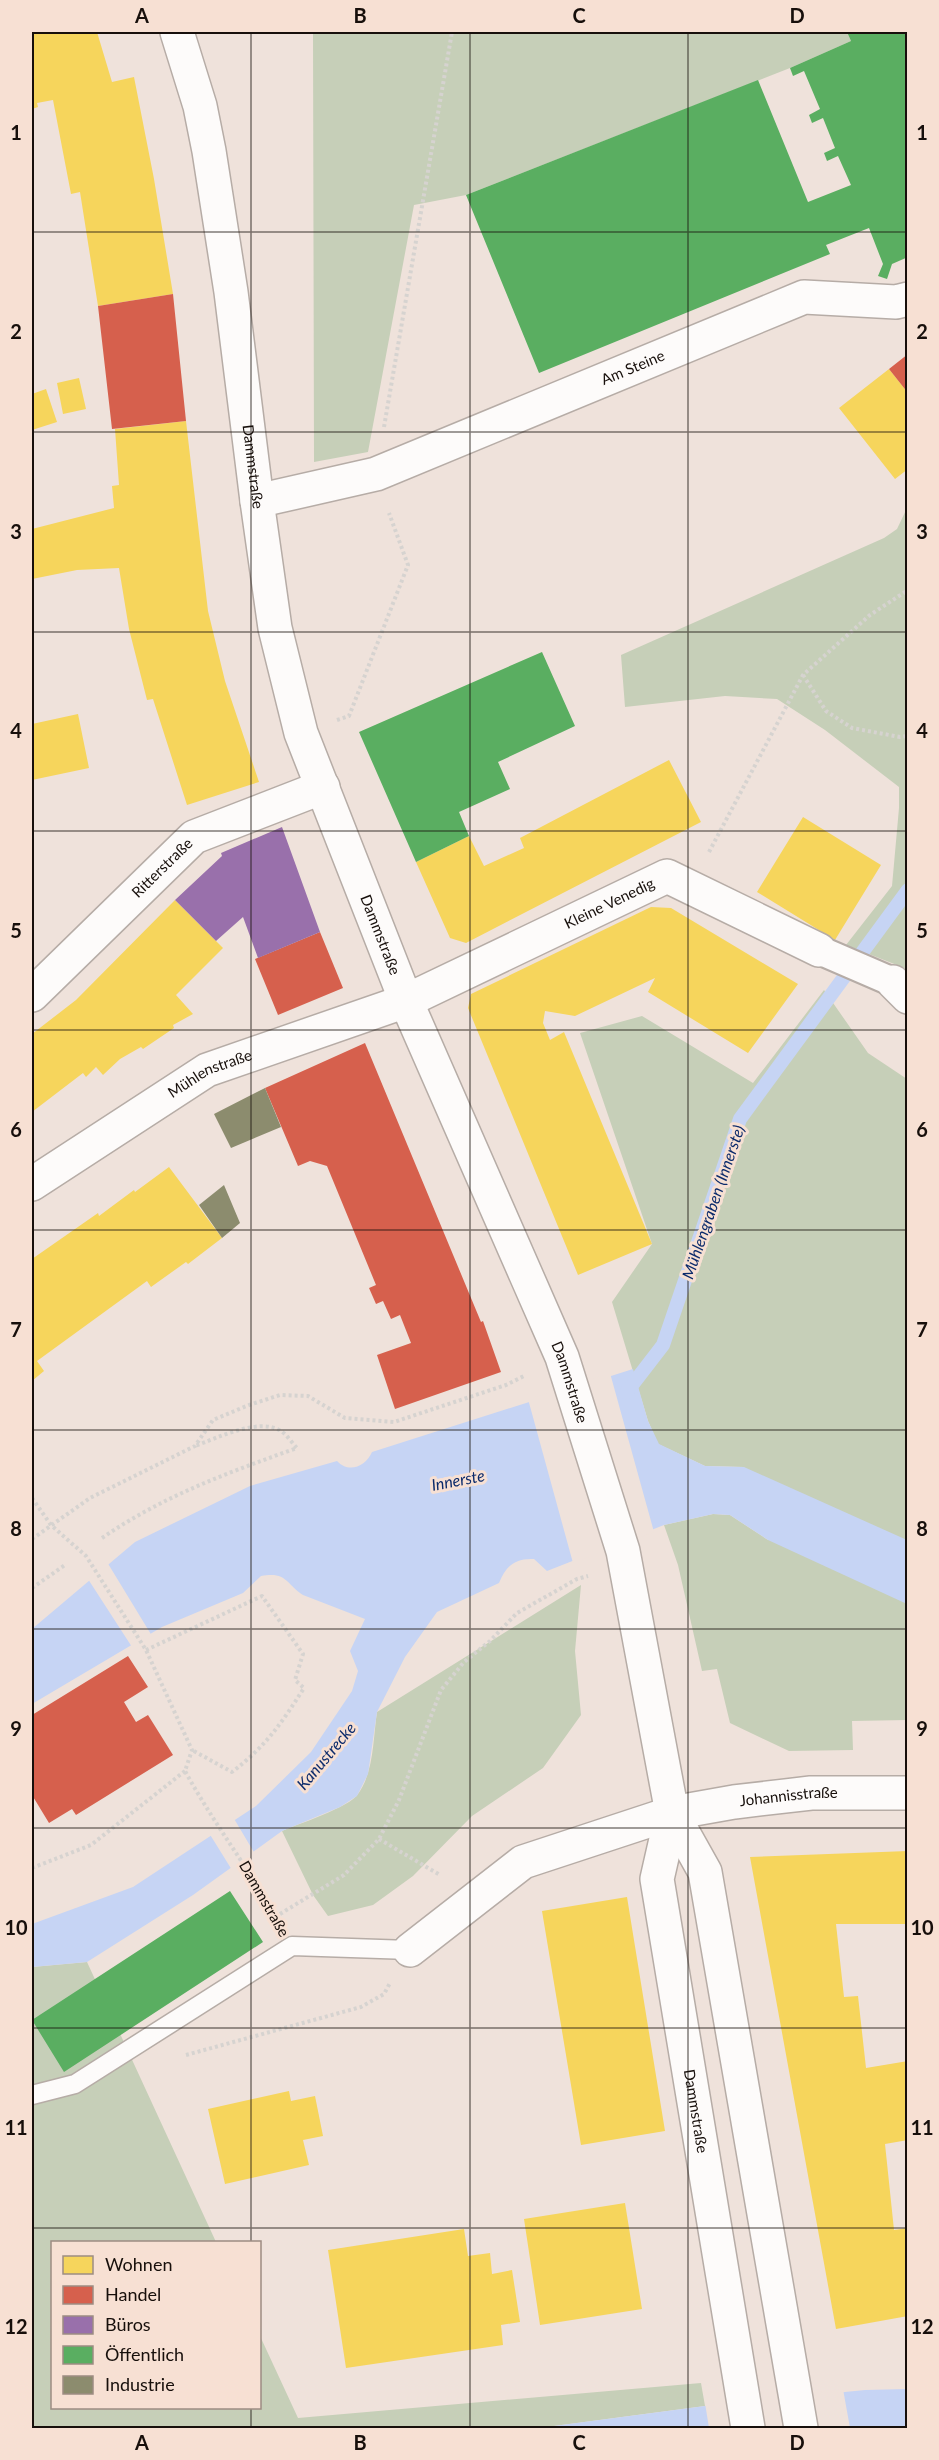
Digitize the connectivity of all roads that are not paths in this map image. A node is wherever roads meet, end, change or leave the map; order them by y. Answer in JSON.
{"nodes":[{"id":1,"x":177,"y":32,"type":"edge"},
{"id":2,"x":904,"y":303,"type":"edge"},
{"id":3,"x":257,"y":501,"type":"junction"},
{"id":4,"x":323,"y":787,"type":"junction"},
{"id":5,"x":819,"y":950,"type":"joint"},
{"id":6,"x":900,"y":990,"type":"edge"},
{"id":7,"x":32,"y":995,"type":"edge"},
{"id":8,"x":406,"y":1001,"type":"junction"},
{"id":9,"x":32,"y":1184,"type":"edge"},
{"id":10,"x":908,"y":1793,"type":"edge"},
{"id":11,"x":672,"y":1812,"type":"junction"},
{"id":12,"x":410,"y":1950,"type":"joint"},
{"id":13,"x":32,"y":2095,"type":"edge"},
{"id":14,"x":748,"y":2428,"type":"edge"},
{"id":15,"x":801,"y":2428,"type":"edge"}],
"edges":[{"from":1,"to":3,"type":"street","name":"Dammstraße"},
{"from":2,"to":3,"type":"street","name":"Am Steine"},
{"from":3,"to":4,"type":"street","name":"Dammstraße"},
{"from":4,"to":7,"type":"street","name":"Ritterstraße"},
{"from":4,"to":8,"type":"street","name":"Dammstraße"},
{"from":5,"to":6,"type":"street","name":"Kleine Venedig"},
{"from":5,"to":8,"type":"street","name":"Kleine Venedig"},
{"from":8,"to":9,"type":"street","name":"Mühlenstraße"},
{"from":8,"to":11,"type":"street","name":"Dammstraße"},
{"from":10,"to":11,"type":"street","name":"Johannisstraße"},
{"from":11,"to":12,"type":"street"},
{"from":11,"to":14,"type":"street","name":"Dammstraße"},
{"from":11,"to":15,"type":"street","name":"Dammstraße"},
{"from":12,"to":13,"type":"lane","name":"Dammstraße"}]}
